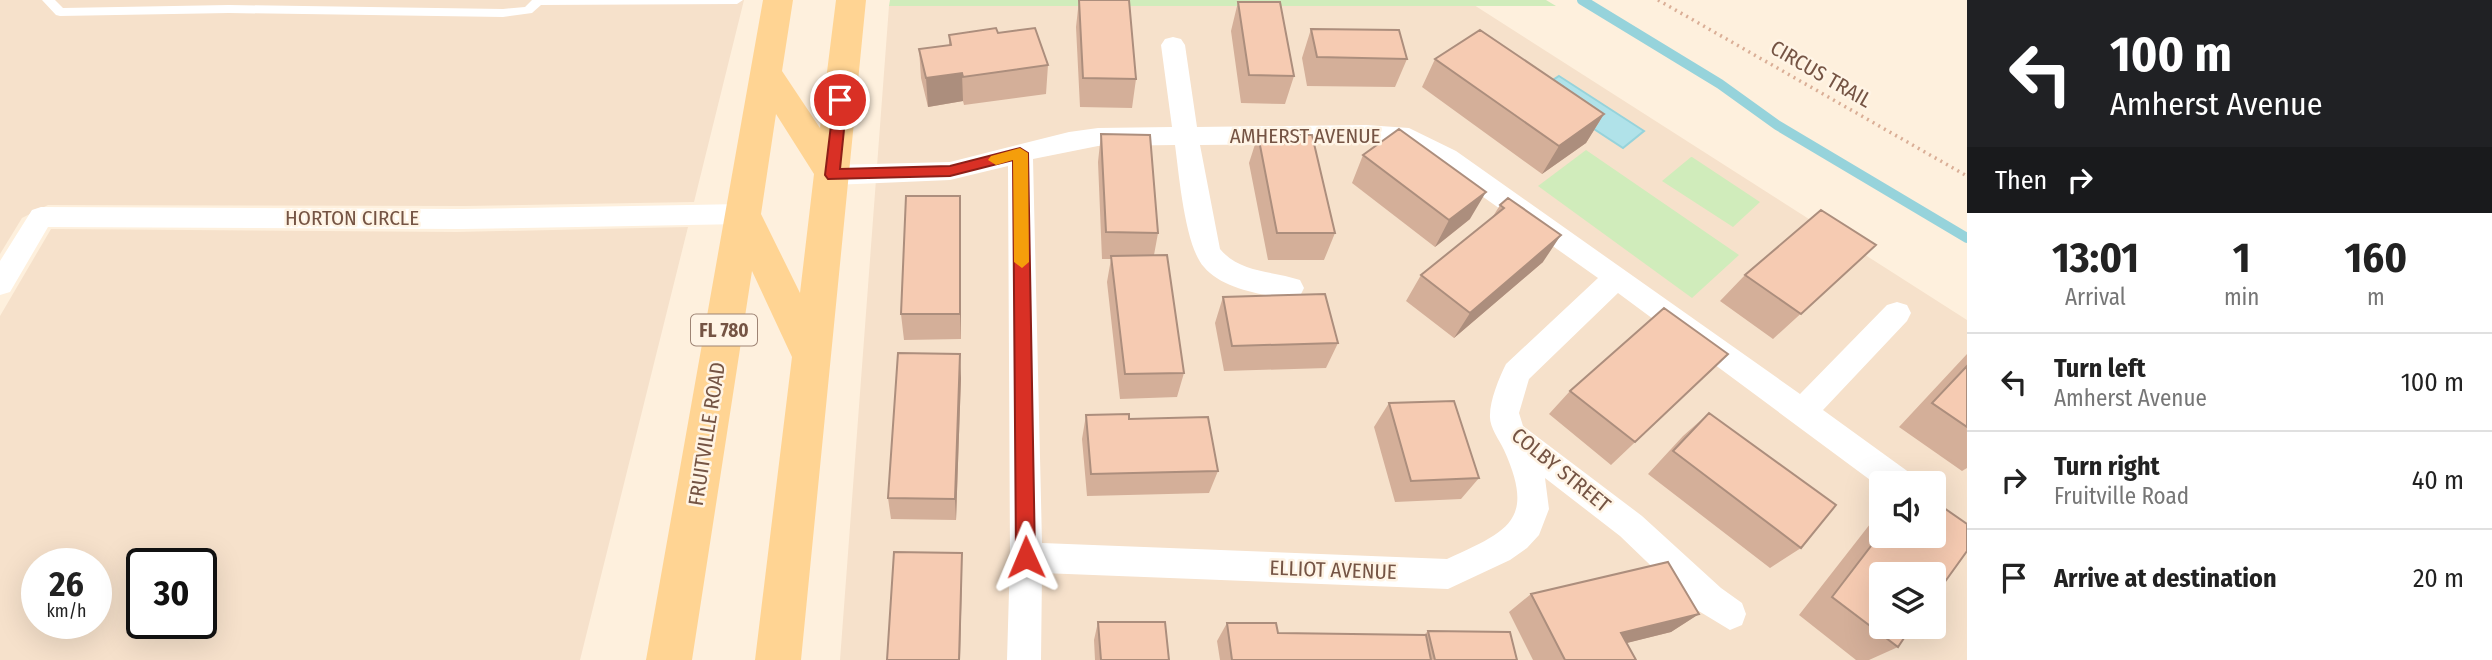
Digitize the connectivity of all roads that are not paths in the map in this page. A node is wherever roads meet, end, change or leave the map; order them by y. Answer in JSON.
{"nodes":[{"id":1,"x":48,"y":0,"type":"edge"},
{"id":2,"x":539,"y":0,"type":"edge"},
{"id":3,"x":737,"y":0,"type":"edge"},
{"id":4,"x":778,"y":0,"type":"edge"},
{"id":5,"x":851,"y":0,"type":"edge"},
{"id":6,"x":231,"y":5,"type":"edge"},
{"id":7,"x":1173,"y":45,"type":"dead end"},
{"id":8,"x":766,"y":72,"type":"junction"},
{"id":9,"x":1184,"y":136,"type":"junction"},
{"id":10,"x":1020,"y":153,"type":"junction"},
{"id":11,"x":833,"y":175,"type":"junction"},
{"id":12,"x":743,"y":214,"type":"junction"},
{"id":13,"x":1617,"y":277,"type":"junction"},
{"id":14,"x":0,"y":285,"type":"edge"},
{"id":15,"x":1290,"y":288,"type":"dead end"},
{"id":16,"x":1897,"y":313,"type":"dead end"},
{"id":17,"x":813,"y":360,"type":"junction"},
{"id":18,"x":1802,"y":412,"type":"junction"},
{"id":19,"x":1511,"y":435,"type":"junction"},
{"id":20,"x":1883,"y":471,"type":"edge"},
{"id":21,"x":1026,"y":557,"type":"junction"},
{"id":22,"x":1730,"y":614,"type":"dead end"},
{"id":23,"x":668,"y":660,"type":"edge"},
{"id":24,"x":778,"y":660,"type":"edge"},
{"id":25,"x":1024,"y":660,"type":"edge"}],
"edges":[{"from":1,"to":6,"type":"lane"},
{"from":2,"to":3,"type":"lane"},
{"from":2,"to":6,"type":"lane"},
{"from":4,"to":8,"type":"main road","name":"FRUITVILLE ROAD","number":"FL 780"},
{"from":5,"to":11,"type":"main road"},
{"from":7,"to":9,"type":"street"},
{"from":8,"to":11,"type":"main road"},
{"from":8,"to":12,"type":"main road","name":"FRUITVILLE ROAD","number":"FL 780"},
{"from":9,"to":10,"type":"street","name":"AMHERST AVENUE"},
{"from":9,"to":13,"type":"street","name":"AMHERST AVENUE"},
{"from":9,"to":15,"type":"street"},
{"from":10,"to":11,"type":"street","name":"AMHERST AVENUE"},
{"from":10,"to":21,"type":"street"},
{"from":11,"to":17,"type":"main road"},
{"from":12,"to":14,"type":"street","name":"HORTON CIRCLE"},
{"from":12,"to":17,"type":"main road"},
{"from":12,"to":23,"type":"main road","name":"FRUITVILLE ROAD","number":"FL 780"},
{"from":13,"to":18,"type":"street","name":"AMHERST AVENUE"},
{"from":13,"to":19,"type":"street","name":"COLBY STREET"},
{"from":16,"to":18,"type":"street"},
{"from":17,"to":24,"type":"main road"},
{"from":18,"to":20,"type":"street","name":"AMHERST AVENUE"},
{"from":19,"to":21,"type":"street","name":"ELLIOT AVENUE"},
{"from":19,"to":22,"type":"street","name":"COLBY STREET"},
{"from":21,"to":25,"type":"street"}]}
